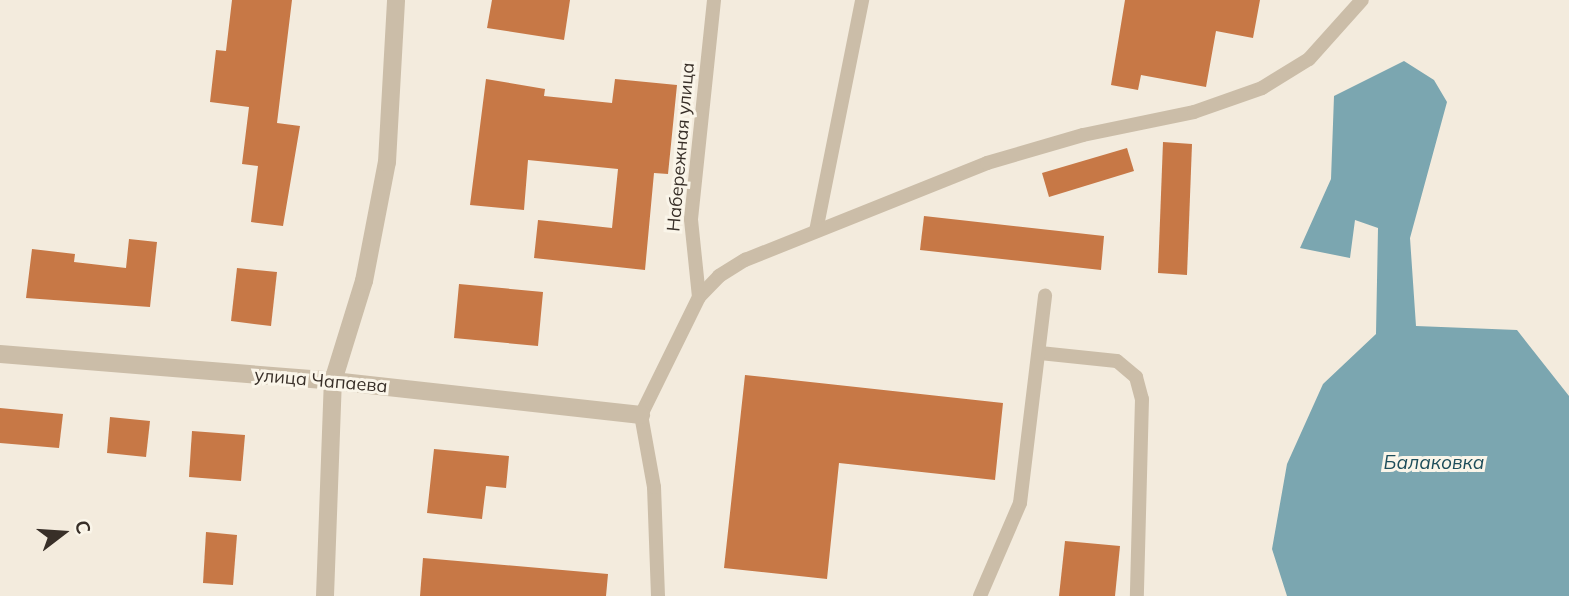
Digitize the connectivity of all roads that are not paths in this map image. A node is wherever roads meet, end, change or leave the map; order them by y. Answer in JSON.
{"nodes":[{"id":1,"x":396,"y":0,"type":"edge"},
{"id":2,"x":714,"y":0,"type":"edge"},
{"id":3,"x":862,"y":0,"type":"edge"},
{"id":4,"x":1362,"y":0,"type":"edge"},
{"id":5,"x":816,"y":232,"type":"junction"},
{"id":6,"x":1045,"y":296,"type":"dead end"},
{"id":7,"x":699,"y":297,"type":"junction"},
{"id":8,"x":1040,"y":352,"type":"junction"},
{"id":9,"x":0,"y":354,"type":"edge"},
{"id":10,"x":333,"y":381,"type":"junction"},
{"id":11,"x":641,"y":415,"type":"junction"},
{"id":12,"x":325,"y":596,"type":"edge"},
{"id":13,"x":658,"y":596,"type":"edge"},
{"id":14,"x":980,"y":596,"type":"edge"},
{"id":15,"x":1137,"y":596,"type":"edge"}],
"edges":[{"from":1,"to":10,"type":"street"},
{"from":2,"to":7,"type":"lane","name":"Набережная улица"},
{"from":3,"to":5,"type":"lane"},
{"from":4,"to":5,"type":"lane"},
{"from":5,"to":7,"type":"lane"},
{"from":6,"to":8,"type":"lane"},
{"from":7,"to":11,"type":"lane"},
{"from":8,"to":14,"type":"lane"},
{"from":8,"to":15,"type":"lane"},
{"from":9,"to":10,"type":"street","name":"улица Чапаева"},
{"from":10,"to":11,"type":"street","name":"улица Чапаева"},
{"from":10,"to":12,"type":"street"},
{"from":11,"to":13,"type":"lane"}]}
